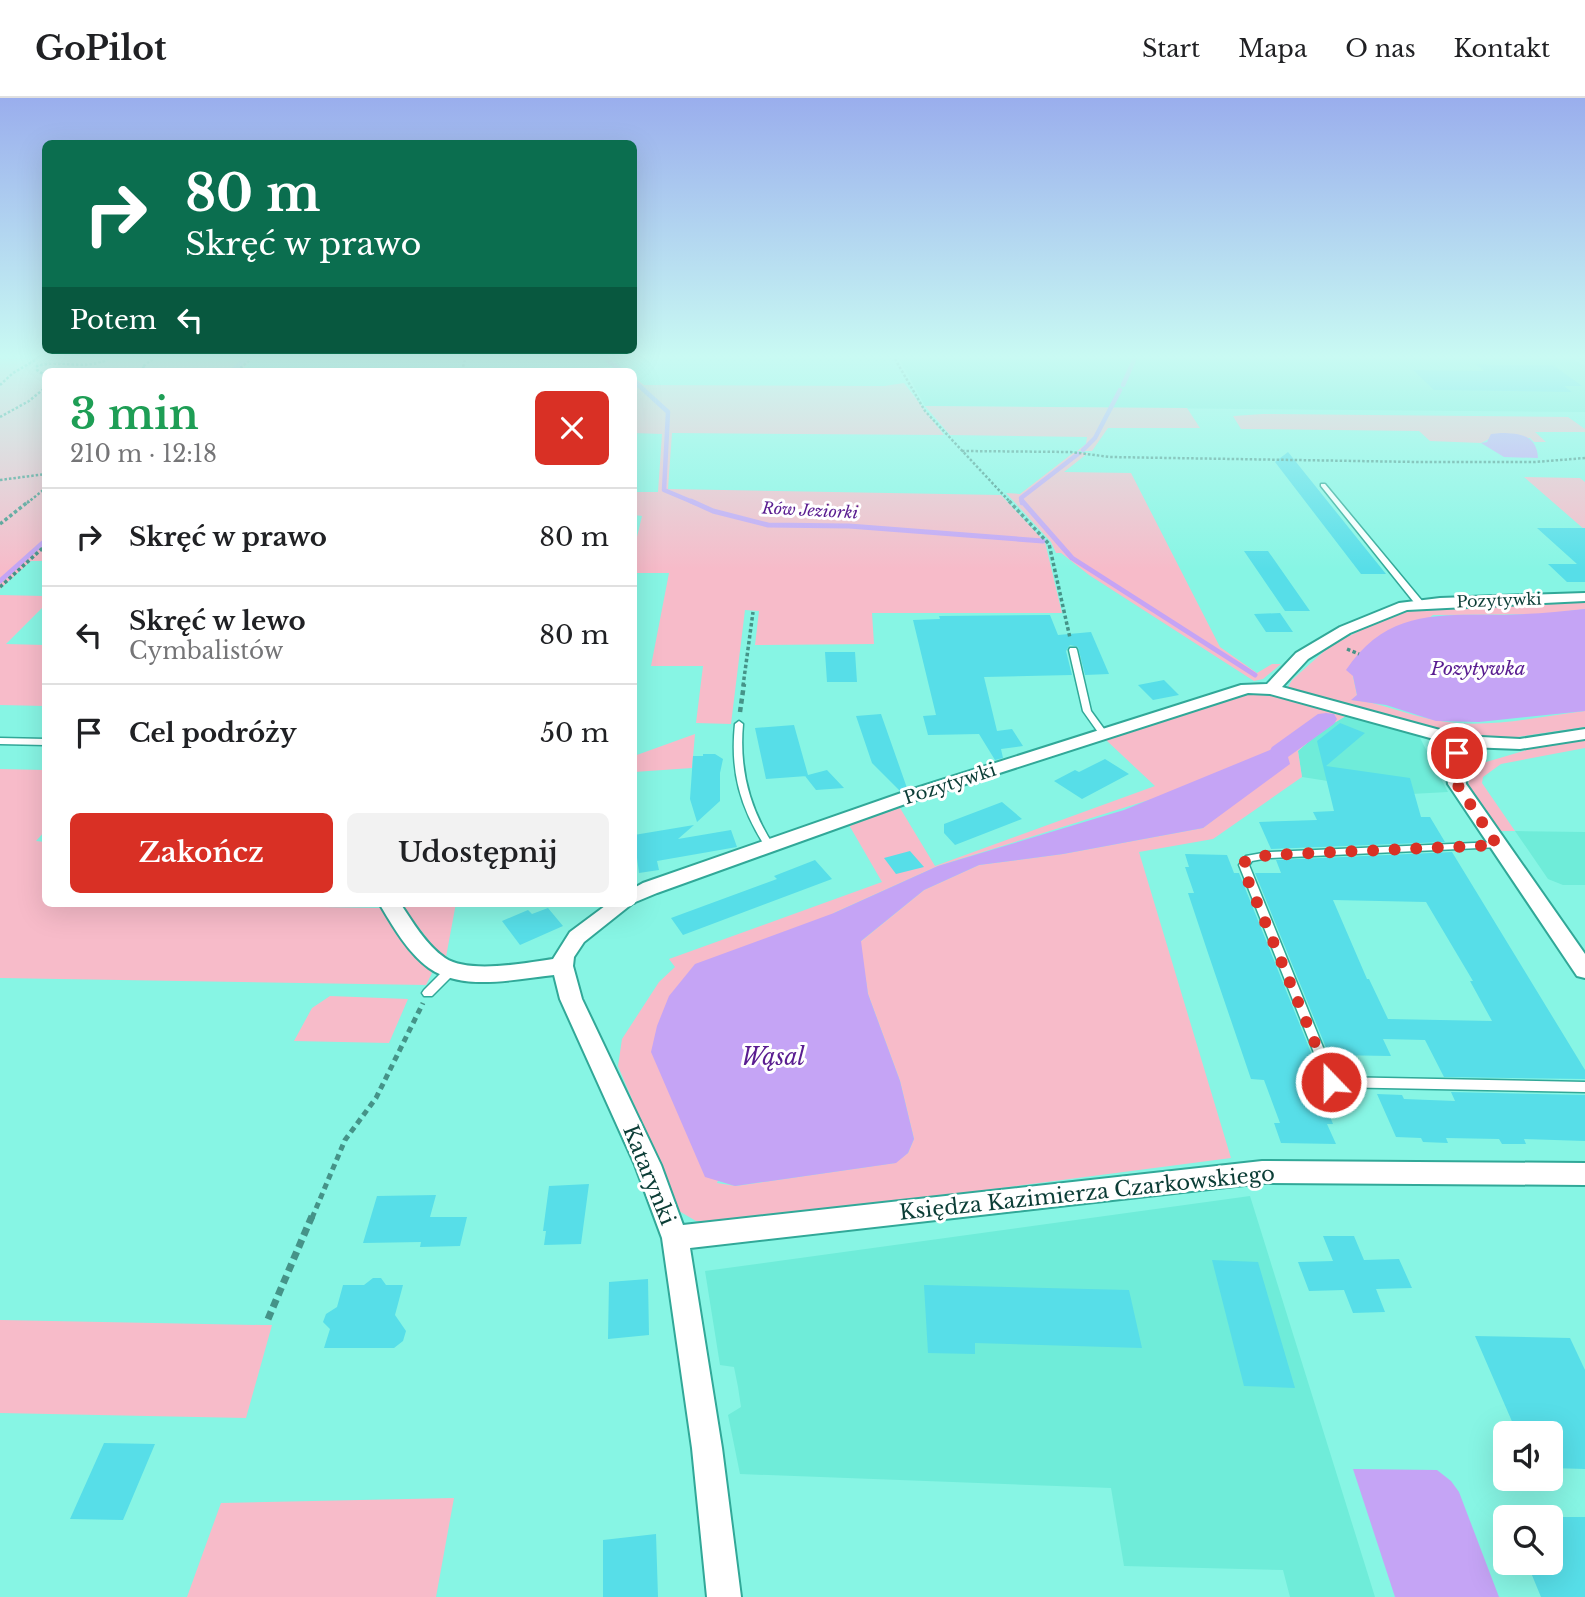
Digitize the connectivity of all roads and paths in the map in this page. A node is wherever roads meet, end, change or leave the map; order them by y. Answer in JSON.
{"nodes":[{"id":1,"x":942,"y":429,"type":"edge"},
{"id":2,"x":962,"y":451,"type":"junction"},
{"id":3,"x":1585,"y":458,"type":"edge"},
{"id":4,"x":42,"y":475,"type":"edge"},
{"id":5,"x":0,"y":480,"type":"edge"},
{"id":6,"x":1324,"y":485,"type":"dead end"},
{"id":7,"x":42,"y":491,"type":"edge"},
{"id":8,"x":0,"y":524,"type":"edge"},
{"id":9,"x":42,"y":549,"type":"edge"},
{"id":10,"x":0,"y":586,"type":"edge"},
{"id":11,"x":1585,"y":597,"type":"edge"},
{"id":12,"x":1420,"y":604,"type":"junction"},
{"id":13,"x":753,"y":612,"type":"dead end"},
{"id":14,"x":1073,"y":650,"type":"joint"},
{"id":15,"x":1271,"y":689,"type":"junction"},
{"id":16,"x":739,"y":724,"type":"joint"},
{"id":17,"x":1103,"y":733,"type":"junction"},
{"id":18,"x":1585,"y":734,"type":"edge"},
{"id":19,"x":0,"y":741,"type":"edge"},
{"id":20,"x":1461,"y":741,"type":"junction"},
{"id":21,"x":42,"y":742,"type":"edge"},
{"id":22,"x":1497,"y":845,"type":"junction"},
{"id":23,"x":769,"y":846,"type":"junction"},
{"id":24,"x":637,"y":895,"type":"edge"},
{"id":25,"x":392,"y":907,"type":"edge"},
{"id":26,"x":618,"y":907,"type":"edge"},
{"id":27,"x":562,"y":966,"type":"junction"},
{"id":28,"x":452,"y":969,"type":"junction"},
{"id":29,"x":1585,"y":970,"type":"edge"},
{"id":30,"x":428,"y":993,"type":"joint"},
{"id":31,"x":1585,"y":1087,"type":"edge"},
{"id":32,"x":1585,"y":1174,"type":"edge"},
{"id":33,"x":675,"y":1238,"type":"junction"},
{"id":34,"x":268,"y":1319,"type":"dead end"},
{"id":35,"x":724,"y":1597,"type":"edge"}],
"edges":[{"from":1,"to":2,"type":"path"},
{"from":2,"to":3,"type":"path"},
{"from":2,"to":14,"type":"path"},
{"from":4,"to":5,"type":"path"},
{"from":6,"to":12,"type":"lane"},
{"from":7,"to":8,"type":"path"},
{"from":9,"to":10,"type":"path"},
{"from":11,"to":12,"type":"street","name":"Pozytywki"},
{"from":12,"to":15,"type":"street","name":"Pozytywki"},
{"from":13,"to":16,"type":"path"},
{"from":14,"to":17,"type":"lane"},
{"from":15,"to":17,"type":"street","name":"Pozytywki"},
{"from":15,"to":20,"type":"street","name":"Pozytywki"},
{"from":16,"to":23,"type":"lane"},
{"from":17,"to":23,"type":"street","name":"Pozytywki"},
{"from":18,"to":20,"type":"street","name":"Pozytywki"},
{"from":19,"to":21,"type":"lane"},
{"from":20,"to":22,"type":"street"},
{"from":22,"to":29,"type":"street"},
{"from":22,"to":31,"type":"lane"},
{"from":23,"to":24,"type":"street","name":"Pozytywki"},
{"from":25,"to":28,"type":"street"},
{"from":26,"to":27,"type":"street"},
{"from":27,"to":28,"type":"street"},
{"from":27,"to":33,"type":"street","name":"Katarynki"},
{"from":28,"to":30,"type":"lane"},
{"from":30,"to":34,"type":"path"},
{"from":32,"to":33,"type":"street","name":"Księdza Kazimierza Czarkowskiego"},
{"from":33,"to":35,"type":"street","name":"Katarynki"}]}
